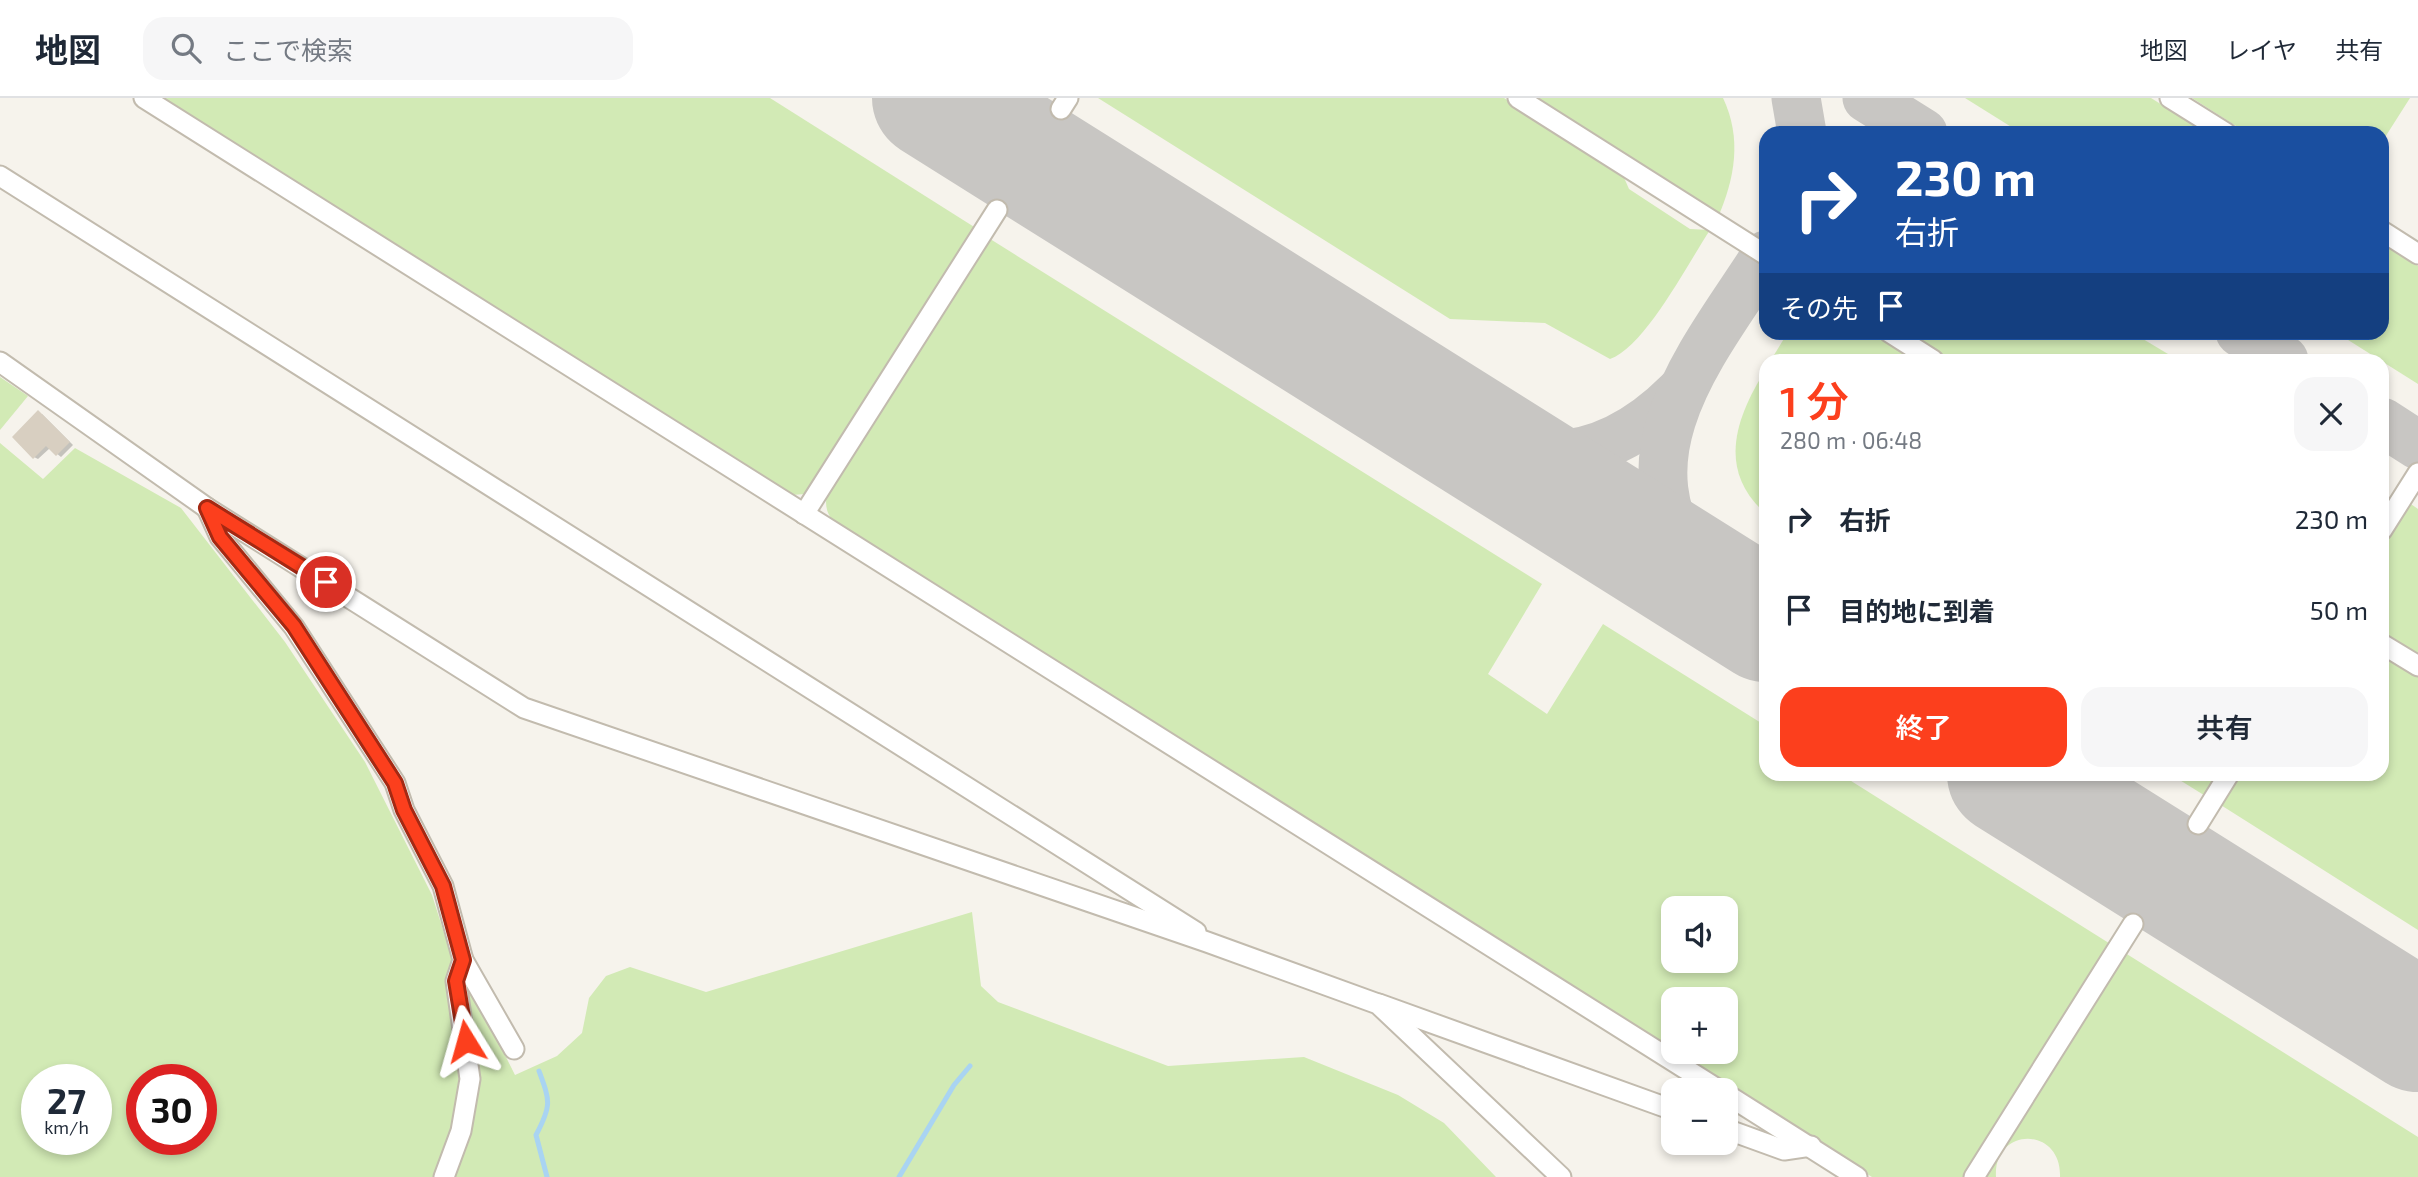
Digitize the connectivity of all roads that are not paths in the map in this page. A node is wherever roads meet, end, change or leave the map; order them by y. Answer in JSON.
{"nodes":[{"id":1,"x":144,"y":98,"type":"edge"},
{"id":2,"x":1518,"y":98,"type":"edge"},
{"id":3,"x":2170,"y":98,"type":"edge"},
{"id":4,"x":2215,"y":126,"type":"edge"},
{"id":5,"x":0,"y":176,"type":"edge"},
{"id":6,"x":998,"y":210,"type":"dead end"},
{"id":7,"x":2389,"y":235,"type":"edge"},
{"id":8,"x":1759,"y":251,"type":"edge"},
{"id":9,"x":2418,"y":254,"type":"edge"},
{"id":10,"x":1902,"y":340,"type":"edge"},
{"id":11,"x":1924,"y":354,"type":"edge"},
{"id":12,"x":0,"y":362,"type":"edge"},
{"id":13,"x":2418,"y":472,"type":"edge"},
{"id":14,"x":207,"y":508,"type":"junction"},
{"id":15,"x":804,"y":514,"type":"junction"},
{"id":16,"x":2389,"y":519,"type":"edge"},
{"id":17,"x":2389,"y":648,"type":"edge"},
{"id":18,"x":2418,"y":666,"type":"edge"},
{"id":19,"x":2225,"y":781,"type":"edge"},
{"id":20,"x":2197,"y":824,"type":"dead end"},
{"id":21,"x":2133,"y":924,"type":"dead end"},
{"id":22,"x":1207,"y":942,"type":"junction"},
{"id":23,"x":463,"y":960,"type":"junction"},
{"id":24,"x":1378,"y":1004,"type":"junction"},
{"id":25,"x":514,"y":1049,"type":"dead end"},
{"id":26,"x":1700,"y":1078,"type":"edge"},
{"id":27,"x":1738,"y":1101,"type":"edge"},
{"id":28,"x":1661,"y":1106,"type":"edge"},
{"id":29,"x":1738,"y":1133,"type":"edge"},
{"id":30,"x":1811,"y":1146,"type":"junction"},
{"id":31,"x":443,"y":1177,"type":"edge"},
{"id":32,"x":1561,"y":1177,"type":"edge"},
{"id":33,"x":1857,"y":1177,"type":"edge"},
{"id":34,"x":1974,"y":1177,"type":"edge"}],
"edges":[{"from":1,"to":15,"type":"street"},
{"from":2,"to":8,"type":"street"},
{"from":3,"to":4,"type":"street"},
{"from":5,"to":22,"type":"street"},
{"from":6,"to":15,"type":"street"},
{"from":7,"to":9,"type":"street"},
{"from":10,"to":11,"type":"street"},
{"from":12,"to":14,"type":"street"},
{"from":13,"to":16,"type":"street"},
{"from":14,"to":22,"type":"street"},
{"from":14,"to":23,"type":"street"},
{"from":15,"to":26,"type":"street"},
{"from":17,"to":18,"type":"street"},
{"from":19,"to":20,"type":"street"},
{"from":21,"to":34,"type":"street"},
{"from":22,"to":24,"type":"street"},
{"from":23,"to":25,"type":"street"},
{"from":23,"to":31,"type":"street"},
{"from":24,"to":28,"type":"street"},
{"from":24,"to":32,"type":"street"},
{"from":27,"to":30,"type":"street"},
{"from":29,"to":30,"type":"street"},
{"from":30,"to":33,"type":"street"}]}
